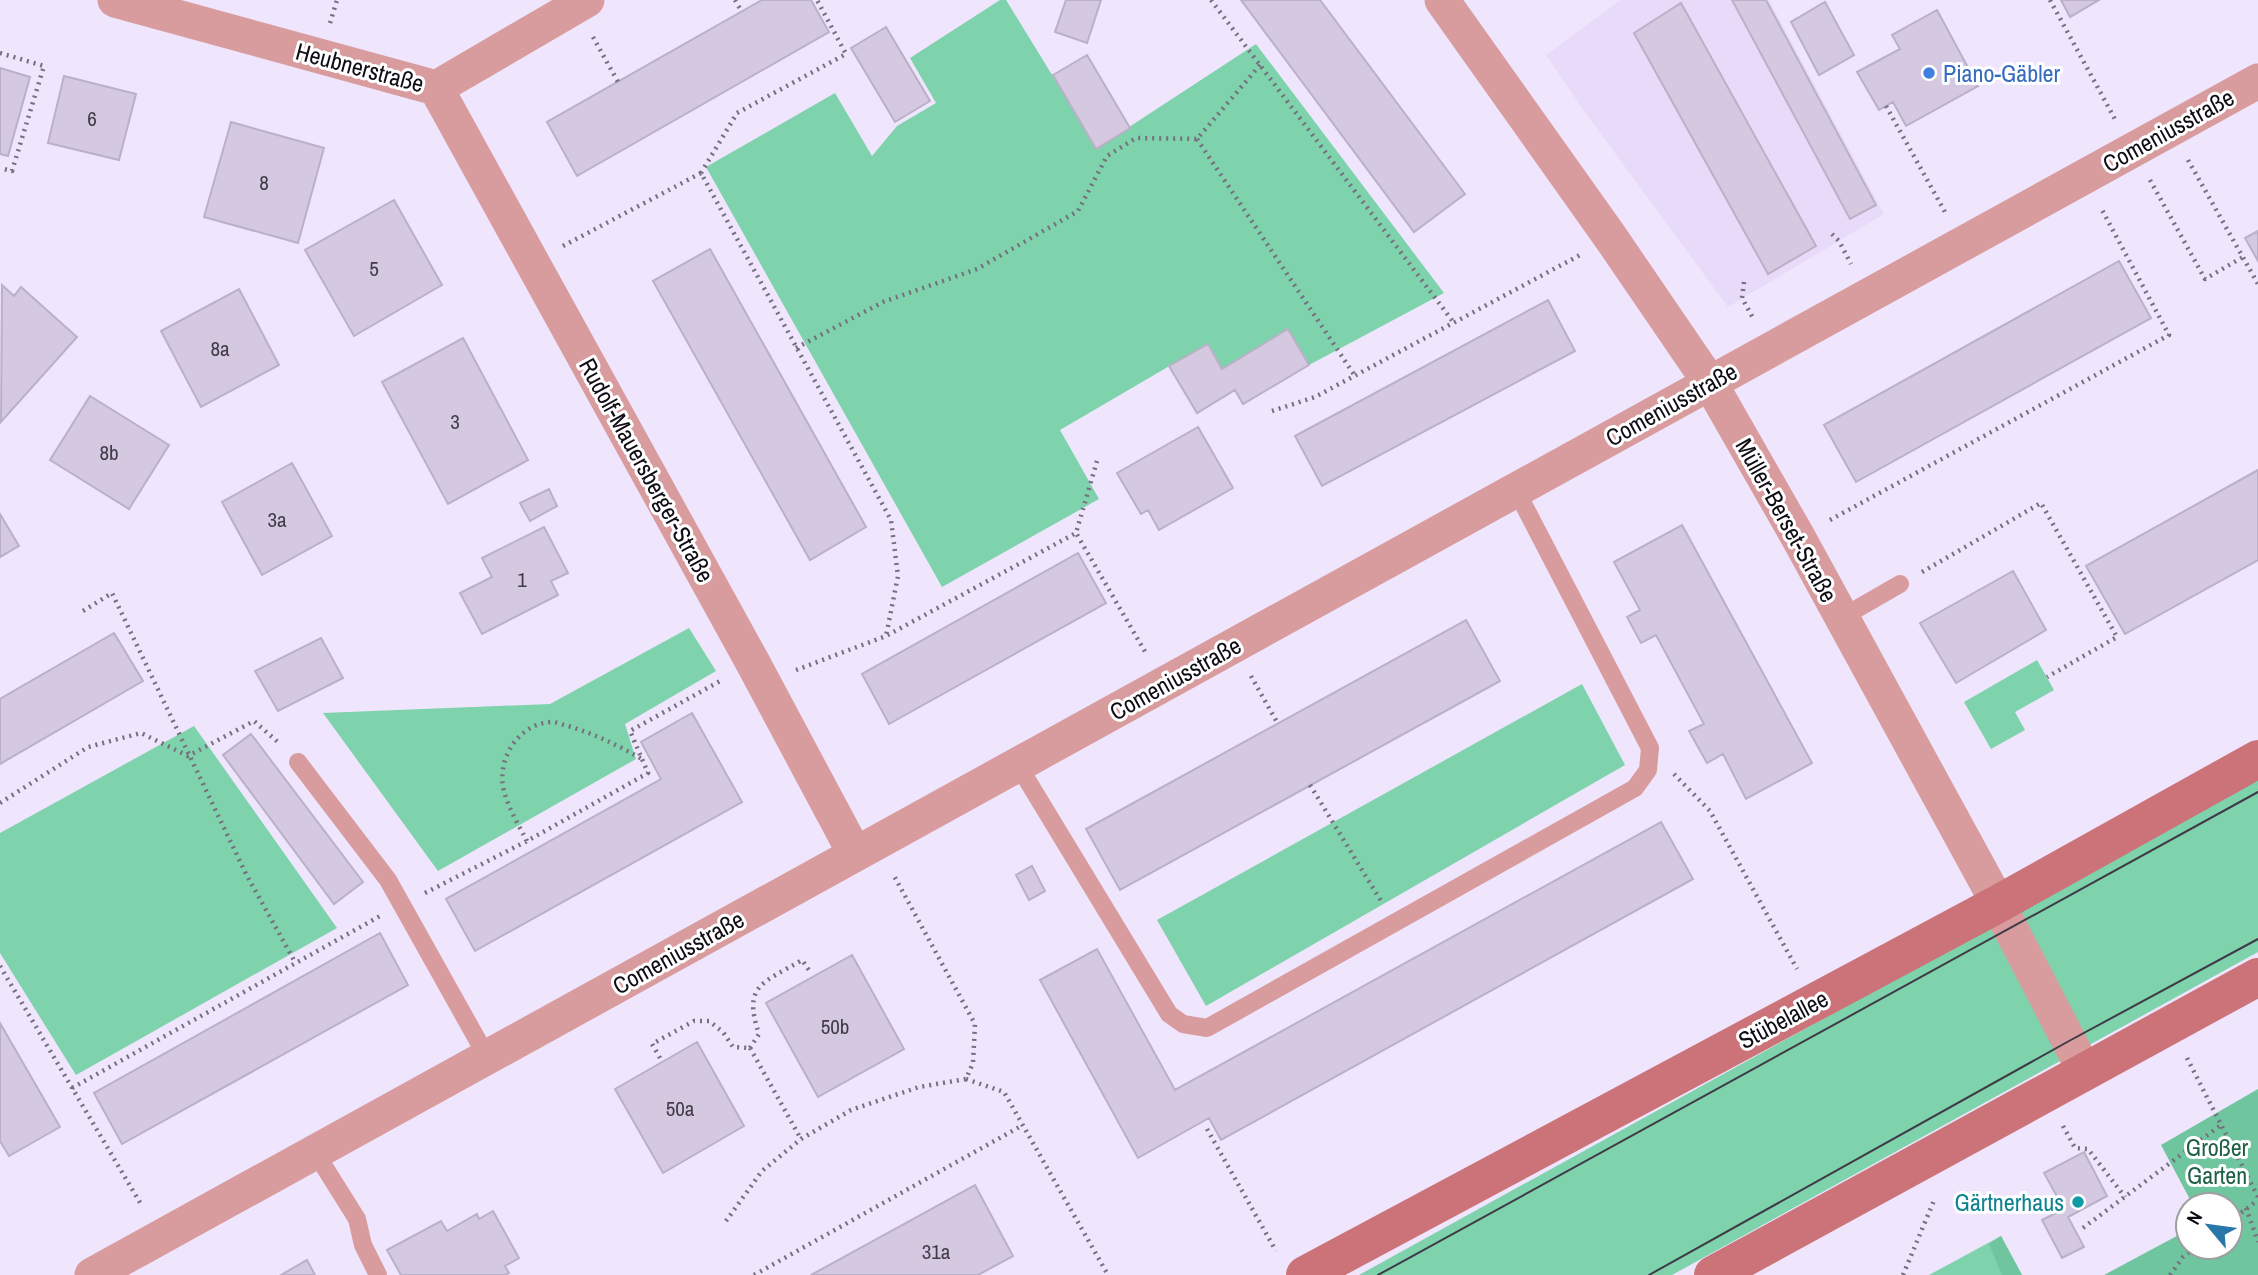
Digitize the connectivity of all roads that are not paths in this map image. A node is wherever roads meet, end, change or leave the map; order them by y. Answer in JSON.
{"nodes":[{"id":1,"x":115,"y":0,"type":"edge"},
{"id":2,"x":1442,"y":0,"type":"edge"},
{"id":3,"x":582,"y":3,"type":"edge"},
{"id":4,"x":2258,"y":81,"type":"edge"},
{"id":5,"x":436,"y":88,"type":"junction"},
{"id":6,"x":1710,"y":383,"type":"junction"},
{"id":7,"x":1516,"y":490,"type":"junction"},
{"id":8,"x":1900,"y":584,"type":"road end"},
{"id":9,"x":1842,"y":618,"type":"junction"},
{"id":10,"x":2258,"y":759,"type":"edge"},
{"id":11,"x":298,"y":761,"type":"road end"},
{"id":12,"x":1018,"y":765,"type":"junction"},
{"id":13,"x":866,"y":849,"type":"junction"},
{"id":14,"x":1998,"y":904,"type":"junction"},
{"id":15,"x":2258,"y":976,"type":"edge"},
{"id":16,"x":487,"y":1057,"type":"junction"},
{"id":17,"x":2084,"y":1070,"type":"junction"},
{"id":18,"x":315,"y":1152,"type":"junction"},
{"id":19,"x":1292,"y":1265,"type":"edge"},
{"id":20,"x":92,"y":1275,"type":"edge"},
{"id":21,"x":378,"y":1275,"type":"edge"},
{"id":22,"x":1713,"y":1275,"type":"edge"}],
"edges":[{"from":1,"to":5,"type":"street","name":"Heubnerstraße"},
{"from":2,"to":6,"type":"street","name":"Müller-Berset-Straße"},
{"from":3,"to":5,"type":"street","name":"Heubnerstraße"},
{"from":4,"to":6,"type":"street","name":"Comeniusstraße"},
{"from":5,"to":13,"type":"street","name":"Rudolf-Mauersberger-Straße"},
{"from":6,"to":7,"type":"street","name":"Comeniusstraße"},
{"from":6,"to":9,"type":"street","name":"Müller-Berset-Straße"},
{"from":7,"to":12,"type":"street","name":"Comeniusstraße"},
{"from":7,"to":12,"type":"lane"},
{"from":8,"to":9,"type":"lane"},
{"from":9,"to":14,"type":"street","name":"Müller-Berset-Straße"},
{"from":10,"to":14,"type":"main road","name":"Stübelallee"},
{"from":11,"to":16,"type":"lane"},
{"from":12,"to":13,"type":"street","name":"Comeniusstraße"},
{"from":13,"to":16,"type":"street","name":"Comeniusstraße"},
{"from":14,"to":17,"type":"street","name":"Müller-Berset-Straße"},
{"from":14,"to":19,"type":"main road","name":"Stübelallee"},
{"from":15,"to":17,"type":"main road"},
{"from":16,"to":18,"type":"street","name":"Comeniusstraße"},
{"from":17,"to":22,"type":"main road"},
{"from":18,"to":20,"type":"street","name":"Comeniusstraße"},
{"from":18,"to":21,"type":"lane"}]}
